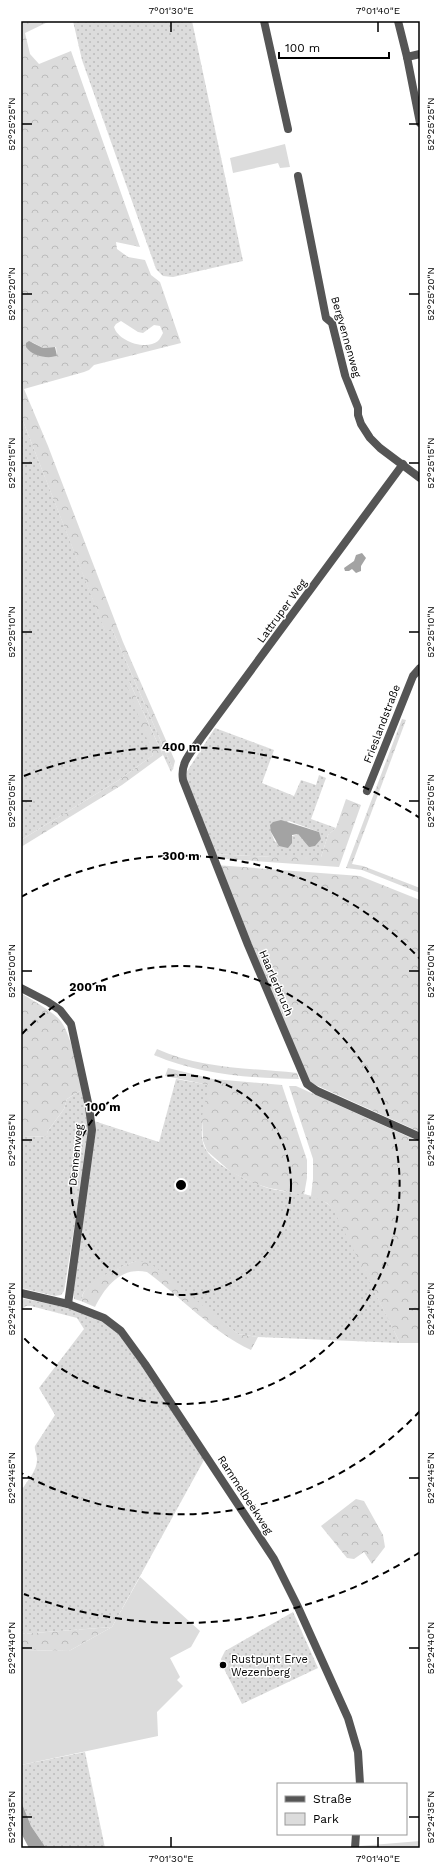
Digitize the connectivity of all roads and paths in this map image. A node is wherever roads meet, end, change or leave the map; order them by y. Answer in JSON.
{"nodes":[{"id":1,"x":264,"y":21,"type":"edge"},
{"id":2,"x":398,"y":21,"type":"edge"},
{"id":3,"x":420,"y":54,"type":"edge"},
{"id":4,"x":407,"y":56,"type":"junction"},
{"id":5,"x":420,"y":123,"type":"edge"},
{"id":6,"x":288,"y":129,"type":"dead end"},
{"id":7,"x":298,"y":176,"type":"dead end"},
{"id":8,"x":403,"y":464,"type":"junction"},
{"id":9,"x":420,"y":478,"type":"edge"},
{"id":10,"x":420,"y":668,"type":"edge"},
{"id":11,"x":182,"y":772,"type":"joint"},
{"id":12,"x":367,"y":791,"type":"dead end"},
{"id":13,"x":21,"y":988,"type":"edge"},
{"id":14,"x":420,"y":1137,"type":"edge"},
{"id":15,"x":21,"y":1293,"type":"edge"},
{"id":16,"x":68,"y":1304,"type":"junction"},
{"id":17,"x":360,"y":1783,"type":"edge"},
{"id":18,"x":356,"y":1835,"type":"edge"},
{"id":19,"x":355,"y":1848,"type":"edge"}],
"edges":[{"from":1,"to":6,"type":"street"},
{"from":2,"to":4,"type":"street"},
{"from":3,"to":4,"type":"street"},
{"from":4,"to":5,"type":"street"},
{"from":7,"to":8,"type":"street","name":"Bergvennenweg"},
{"from":8,"to":9,"type":"street","name":"Bergvennenweg"},
{"from":8,"to":11,"type":"street","name":"Lattruper Weg"},
{"from":10,"to":12,"type":"street","name":"Frieslandstraße"},
{"from":11,"to":14,"type":"street","name":"Haarlerbruch"},
{"from":13,"to":16,"type":"street","name":"Dennenweg"},
{"from":15,"to":16,"type":"street","name":"Rammelbeekweg"},
{"from":16,"to":17,"type":"street","name":"Rammelbeekweg"},
{"from":18,"to":19,"type":"street"}]}
